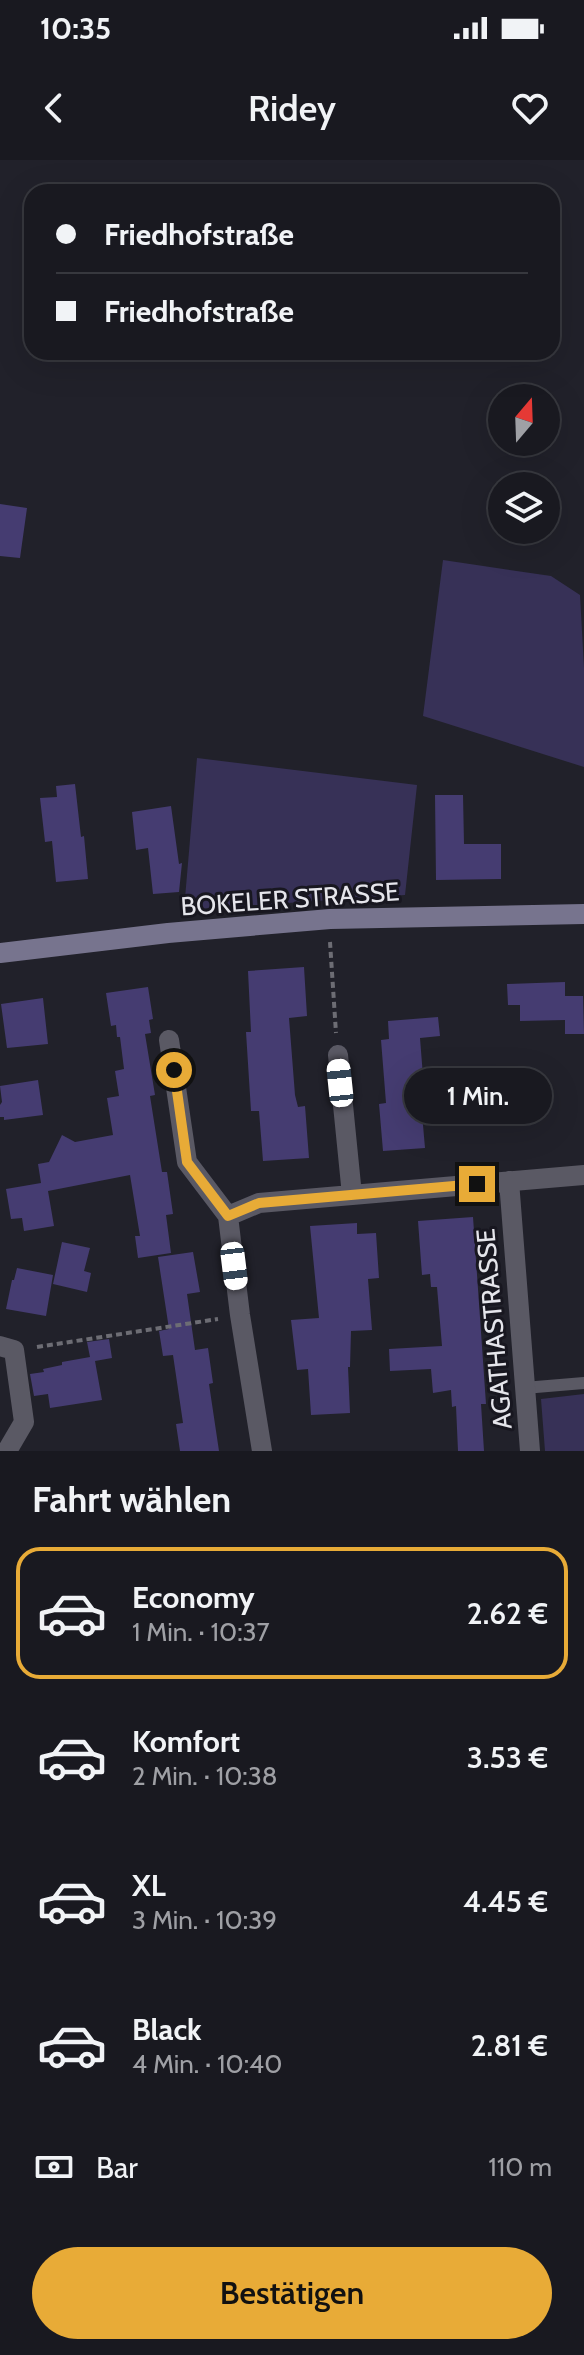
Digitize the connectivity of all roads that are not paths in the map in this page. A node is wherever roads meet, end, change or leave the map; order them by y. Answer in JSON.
{"nodes":[{"id":1,"x":584,"y":914,"type":"edge"},
{"id":2,"x":0,"y":953,"type":"edge"},
{"id":3,"x":169,"y":1040,"type":"dead end"},
{"id":4,"x":338,"y":1055,"type":"road end"},
{"id":5,"x":584,"y":1175,"type":"edge"},
{"id":6,"x":509,"y":1181,"type":"junction"},
{"id":7,"x":352,"y":1195,"type":"junction"},
{"id":8,"x":228,"y":1216,"type":"junction"},
{"id":9,"x":7,"y":1348,"type":"edge"},
{"id":10,"x":584,"y":1383,"type":"edge"},
{"id":11,"x":524,"y":1388,"type":"junction"},
{"id":12,"x":7,"y":1451,"type":"edge"},
{"id":13,"x":262,"y":1451,"type":"edge"},
{"id":14,"x":530,"y":1451,"type":"edge"}],
"edges":[{"from":1,"to":2,"type":"main road","name":"BOKELER STRASSE"},
{"from":3,"to":8,"type":"street"},
{"from":4,"to":7,"type":"street"},
{"from":5,"to":6,"type":"street"},
{"from":6,"to":7,"type":"street"},
{"from":6,"to":11,"type":"street","name":"AGATHASTRASSE"},
{"from":7,"to":8,"type":"street"},
{"from":8,"to":13,"type":"street"},
{"from":9,"to":12,"type":"street"},
{"from":10,"to":11,"type":"lane"},
{"from":11,"to":14,"type":"street","name":"AGATHASTRASSE"}]}
